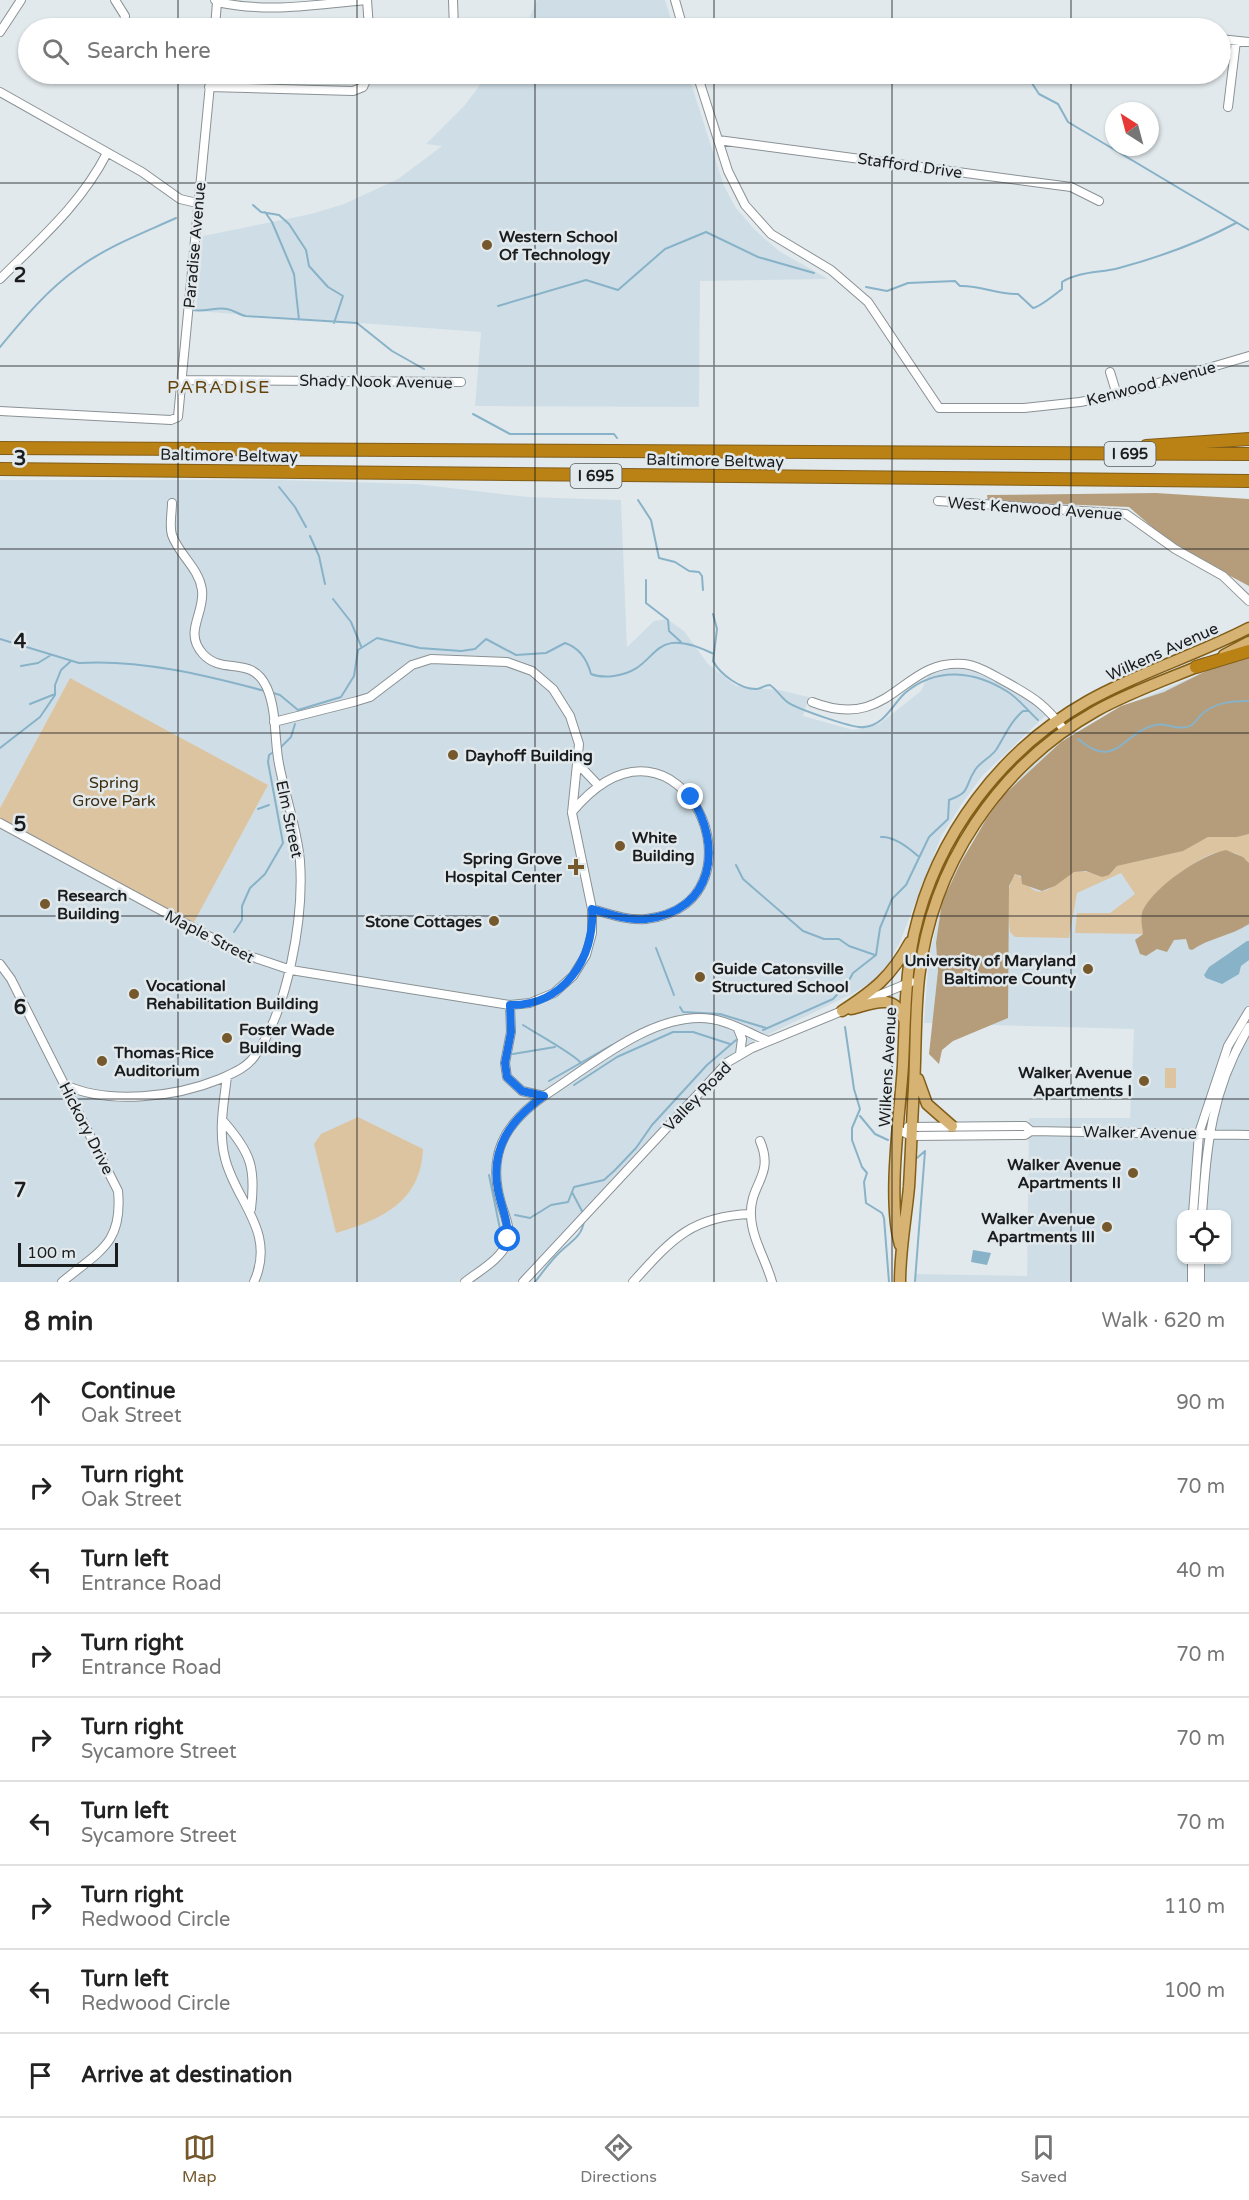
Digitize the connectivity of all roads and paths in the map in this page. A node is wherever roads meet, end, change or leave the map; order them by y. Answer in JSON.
{"nodes":[{"id":1,"x":21,"y":0,"type":"edge"},
{"id":2,"x":115,"y":0,"type":"edge"},
{"id":3,"x":367,"y":0,"type":"edge"},
{"id":4,"x":453,"y":0,"type":"edge"},
{"id":5,"x":675,"y":0,"type":"edge"},
{"id":6,"x":216,"y":1,"type":"edge"},
{"id":7,"x":0,"y":14,"type":"edge"},
{"id":8,"x":125,"y":18,"type":"edge"},
{"id":9,"x":215,"y":18,"type":"edge"},
{"id":10,"x":368,"y":18,"type":"edge"},
{"id":11,"x":454,"y":18,"type":"edge"},
{"id":12,"x":680,"y":18,"type":"edge"},
{"id":13,"x":9,"y":19,"type":"junction"},
{"id":14,"x":0,"y":32,"type":"edge"},
{"id":15,"x":1231,"y":40,"type":"edge"},
{"id":16,"x":1236,"y":41,"type":"junction"},
{"id":17,"x":1249,"y":42,"type":"edge"},
{"id":18,"x":1231,"y":82,"type":"edge"},
{"id":19,"x":209,"y":84,"type":"edge"},
{"id":20,"x":364,"y":84,"type":"edge"},
{"id":21,"x":700,"y":84,"type":"edge"},
{"id":22,"x":1231,"y":84,"type":"edge"},
{"id":23,"x":209,"y":87,"type":"junction"},
{"id":24,"x":0,"y":92,"type":"edge"},
{"id":25,"x":1228,"y":107,"type":"dead end"},
{"id":26,"x":718,"y":140,"type":"junction"},
{"id":27,"x":107,"y":153,"type":"junction"},
{"id":28,"x":1099,"y":201,"type":"dead end"},
{"id":29,"x":197,"y":203,"type":"junction"},
{"id":30,"x":0,"y":279,"type":"edge"},
{"id":31,"x":1249,"y":356,"type":"edge"},
{"id":32,"x":1110,"y":372,"type":"dead end"},
{"id":33,"x":183,"y":380,"type":"junction"},
{"id":34,"x":461,"y":382,"type":"dead end"},
{"id":35,"x":1117,"y":395,"type":"junction"},
{"id":36,"x":0,"y":411,"type":"edge"},
{"id":37,"x":1249,"y":439,"type":"edge"},
{"id":38,"x":0,"y":448,"type":"edge"},
{"id":39,"x":1027,"y":454,"type":"junction"},
{"id":40,"x":1249,"y":454,"type":"edge"},
{"id":41,"x":0,"y":469,"type":"edge"},
{"id":42,"x":1249,"y":481,"type":"edge"},
{"id":43,"x":938,"y":501,"type":"dead end"},
{"id":44,"x":172,"y":503,"type":"dead end"},
{"id":45,"x":1249,"y":601,"type":"edge"},
{"id":46,"x":1249,"y":628,"type":"edge"},
{"id":47,"x":1249,"y":642,"type":"edge"},
{"id":48,"x":1249,"y":651,"type":"edge"},
{"id":49,"x":1196,"y":667,"type":"junction"},
{"id":50,"x":812,"y":702,"type":"dead end"},
{"id":51,"x":1057,"y":721,"type":"junction"},
{"id":52,"x":274,"y":722,"type":"junction"},
{"id":53,"x":1065,"y":731,"type":"junction"},
{"id":54,"x":578,"y":764,"type":"junction"},
{"id":55,"x":598,"y":785,"type":"junction"},
{"id":56,"x":572,"y":813,"type":"junction"},
{"id":57,"x":0,"y":823,"type":"edge"},
{"id":58,"x":592,"y":909,"type":"junction"},
{"id":59,"x":914,"y":934,"type":"junction"},
{"id":60,"x":0,"y":964,"type":"edge"},
{"id":61,"x":291,"y":970,"type":"junction"},
{"id":62,"x":919,"y":978,"type":"junction"},
{"id":63,"x":907,"y":983,"type":"junction"},
{"id":64,"x":510,"y":1005,"type":"junction"},
{"id":65,"x":842,"y":1011,"type":"junction"},
{"id":66,"x":1249,"y":1011,"type":"edge"},
{"id":67,"x":905,"y":1022,"type":"junction"},
{"id":68,"x":1249,"y":1027,"type":"edge"},
{"id":69,"x":738,"y":1029,"type":"junction"},
{"id":70,"x":768,"y":1041,"type":"junction"},
{"id":71,"x":740,"y":1054,"type":"junction"},
{"id":72,"x":915,"y":1057,"type":"junction"},
{"id":73,"x":227,"y":1076,"type":"junction"},
{"id":74,"x":65,"y":1085,"type":"junction"},
{"id":75,"x":544,"y":1096,"type":"junction"},
{"id":76,"x":224,"y":1122,"type":"junction"},
{"id":77,"x":952,"y":1126,"type":"junction"},
{"id":78,"x":899,"y":1130,"type":"junction"},
{"id":79,"x":911,"y":1131,"type":"junction"},
{"id":80,"x":1032,"y":1131,"type":"junction"},
{"id":81,"x":1203,"y":1133,"type":"junction"},
{"id":82,"x":1249,"y":1135,"type":"edge"},
{"id":83,"x":760,"y":1141,"type":"dead end"},
{"id":84,"x":251,"y":1209,"type":"junction"},
{"id":85,"x":1194,"y":1210,"type":"edge"},
{"id":86,"x":1202,"y":1210,"type":"edge"},
{"id":87,"x":751,"y":1214,"type":"junction"},
{"id":88,"x":901,"y":1246,"type":"junction"},
{"id":89,"x":1192,"y":1264,"type":"edge"},
{"id":90,"x":1200,"y":1264,"type":"edge"},
{"id":91,"x":62,"y":1282,"type":"edge"},
{"id":92,"x":254,"y":1282,"type":"edge"},
{"id":93,"x":465,"y":1282,"type":"edge"},
{"id":94,"x":523,"y":1282,"type":"edge"},
{"id":95,"x":633,"y":1282,"type":"edge"},
{"id":96,"x":772,"y":1282,"type":"edge"},
{"id":97,"x":900,"y":1282,"type":"edge"},
{"id":98,"x":1192,"y":1282,"type":"edge"},
{"id":99,"x":1200,"y":1282,"type":"edge"}],
"edges":[{"from":1,"to":13,"type":"street"},
{"from":2,"to":8,"type":"street"},
{"from":3,"to":6,"type":"street"},
{"from":3,"to":10,"type":"street"},
{"from":4,"to":11,"type":"street"},
{"from":5,"to":12,"type":"street"},
{"from":6,"to":9,"type":"street"},
{"from":7,"to":13,"type":"street"},
{"from":13,"to":14,"type":"street"},
{"from":15,"to":16,"type":"street"},
{"from":16,"to":17,"type":"street"},
{"from":16,"to":18,"type":"street"},
{"from":19,"to":23,"type":"street","name":"Paradise Avenue"},
{"from":20,"to":23,"type":"street"},
{"from":21,"to":26,"type":"street","name":"Kenwood Avenue"},
{"from":22,"to":25,"type":"street"},
{"from":23,"to":29,"type":"street","name":"Paradise Avenue"},
{"from":24,"to":27,"type":"street"},
{"from":26,"to":28,"type":"street","name":"Stafford Drive"},
{"from":26,"to":35,"type":"street","name":"Kenwood Avenue"},
{"from":27,"to":29,"type":"street"},
{"from":27,"to":30,"type":"street"},
{"from":29,"to":33,"type":"street","name":"Paradise Avenue"},
{"from":31,"to":35,"type":"street","name":"Kenwood Avenue"},
{"from":32,"to":35,"type":"street"},
{"from":33,"to":34,"type":"street","name":"Shady Nook Avenue"},
{"from":33,"to":36,"type":"street","name":"Paradise Avenue"},
{"from":37,"to":39,"type":"highway"},
{"from":38,"to":39,"type":"highway","name":"Baltimore Beltway","number":"I 695"},
{"from":39,"to":40,"type":"highway","name":"Baltimore Beltway","number":"I 695"},
{"from":41,"to":42,"type":"highway","name":"Baltimore Beltway","number":"I 695"},
{"from":43,"to":45,"type":"street","name":"West Kenwood Avenue"},
{"from":44,"to":52,"type":"street","name":"Elm Street"},
{"from":46,"to":51,"type":"main road","name":"Wilkens Avenue"},
{"from":47,"to":49,"type":"main road","name":"Wilkens Avenue"},
{"from":48,"to":49,"type":"highway"},
{"from":49,"to":53,"type":"main road","name":"Wilkens Avenue"},
{"from":50,"to":51,"type":"street"},
{"from":51,"to":53,"type":"street"},
{"from":51,"to":59,"type":"main road","name":"Wilkens Avenue"},
{"from":52,"to":54,"type":"street"},
{"from":52,"to":61,"type":"street","name":"Elm Street"},
{"from":53,"to":62,"type":"main road","name":"Wilkens Avenue"},
{"from":54,"to":55,"type":"street"},
{"from":54,"to":56,"type":"street"},
{"from":55,"to":56,"type":"street"},
{"from":55,"to":58,"type":"street"},
{"from":56,"to":58,"type":"street"},
{"from":57,"to":61,"type":"street","name":"Maple Street"},
{"from":58,"to":64,"type":"street","name":"Maple Street"},
{"from":59,"to":63,"type":"main road","name":"Wilkens Avenue"},
{"from":59,"to":65,"type":"main road"},
{"from":60,"to":74,"type":"street","name":"Hickory Drive"},
{"from":61,"to":64,"type":"street","name":"Maple Street"},
{"from":61,"to":73,"type":"street","name":"Elm Street"},
{"from":62,"to":63,"type":"street","name":"Valley Road"},
{"from":62,"to":72,"type":"main road","name":"Wilkens Avenue"},
{"from":63,"to":65,"type":"street","name":"Valley Road"},
{"from":63,"to":67,"type":"main road","name":"Wilkens Avenue"},
{"from":64,"to":75,"type":"street"},
{"from":65,"to":67,"type":"main road"},
{"from":65,"to":70,"type":"street","name":"Valley Road"},
{"from":66,"to":81,"type":"street"},
{"from":67,"to":78,"type":"main road","name":"Wilkens Avenue"},
{"from":68,"to":81,"type":"street"},
{"from":69,"to":70,"type":"street"},
{"from":69,"to":71,"type":"street"},
{"from":69,"to":75,"type":"street"},
{"from":70,"to":71,"type":"street","name":"Valley Road"},
{"from":71,"to":94,"type":"street","name":"Valley Road"},
{"from":72,"to":77,"type":"main road"},
{"from":72,"to":79,"type":"main road","name":"Wilkens Avenue"},
{"from":73,"to":74,"type":"street","name":"Elm Street"},
{"from":73,"to":76,"type":"street"},
{"from":74,"to":91,"type":"street","name":"Hickory Drive"},
{"from":75,"to":93,"type":"street"},
{"from":76,"to":84,"type":"street"},
{"from":76,"to":84,"type":"street"},
{"from":77,"to":79,"type":"street","name":"Walker Avenue"},
{"from":77,"to":80,"type":"street","name":"Walker Avenue"},
{"from":78,"to":79,"type":"street","name":"Walker Avenue"},
{"from":78,"to":88,"type":"main road","name":"Wilkens Avenue"},
{"from":79,"to":80,"type":"street","name":"Walker Avenue"},
{"from":79,"to":88,"type":"main road","name":"Wilkens Avenue"},
{"from":80,"to":81,"type":"street","name":"Walker Avenue"},
{"from":81,"to":82,"type":"street","name":"Walker Avenue"},
{"from":81,"to":85,"type":"street"},
{"from":81,"to":86,"type":"street"},
{"from":83,"to":87,"type":"street"},
{"from":84,"to":92,"type":"street"},
{"from":87,"to":95,"type":"street"},
{"from":87,"to":96,"type":"street"},
{"from":88,"to":97,"type":"main road","name":"Wilkens Avenue"},
{"from":89,"to":98,"type":"street"},
{"from":90,"to":99,"type":"street"}]}
